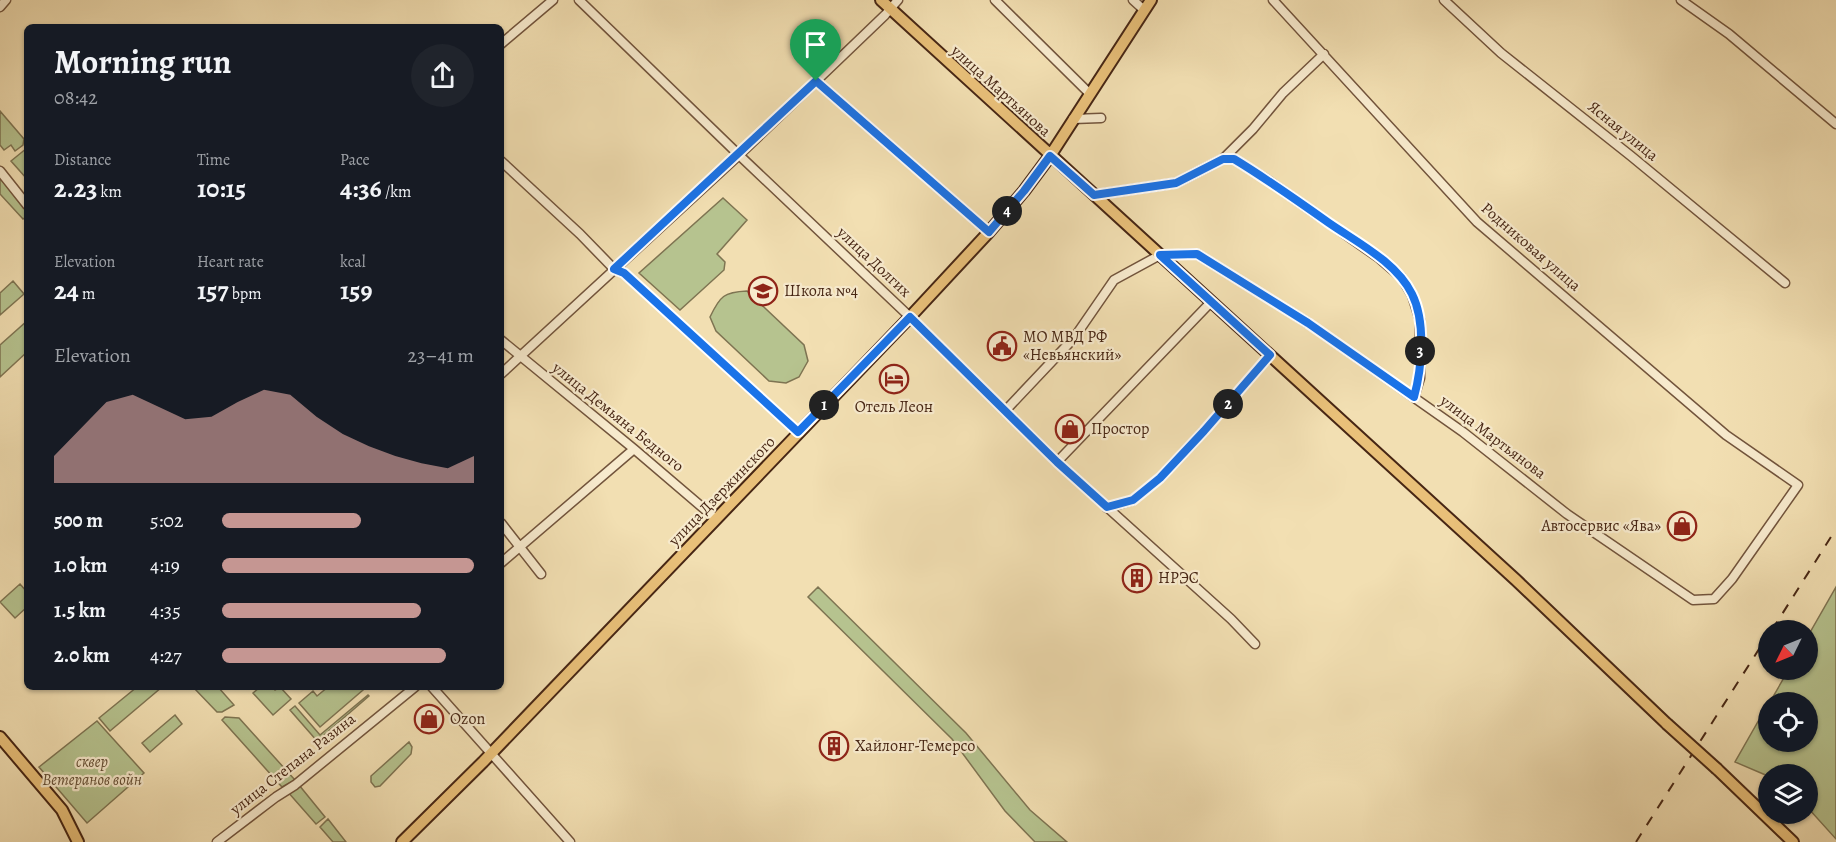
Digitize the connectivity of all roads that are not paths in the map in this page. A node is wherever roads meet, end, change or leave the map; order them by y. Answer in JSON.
{"nodes":[{"id":1,"x":6,"y":0,"type":"edge"},
{"id":2,"x":553,"y":0,"type":"edge"},
{"id":3,"x":579,"y":0,"type":"edge"},
{"id":4,"x":881,"y":0,"type":"edge"},
{"id":5,"x":995,"y":0,"type":"edge"},
{"id":6,"x":1133,"y":0,"type":"edge"},
{"id":7,"x":1151,"y":0,"type":"edge"},
{"id":8,"x":1274,"y":0,"type":"edge"},
{"id":9,"x":1444,"y":0,"type":"edge"},
{"id":10,"x":1681,"y":0,"type":"edge"},
{"id":11,"x":894,"y":4,"type":"edge"},
{"id":12,"x":0,"y":7,"type":"edge"},
{"id":13,"x":1144,"y":10,"type":"junction"},
{"id":14,"x":504,"y":41,"type":"edge"},
{"id":15,"x":1324,"y":54,"type":"junction"},
{"id":16,"x":816,"y":81,"type":"junction"},
{"id":17,"x":1089,"y":93,"type":"junction"},
{"id":18,"x":1101,"y":118,"type":"dead end"},
{"id":19,"x":1073,"y":119,"type":"junction"},
{"id":20,"x":1836,"y":124,"type":"edge"},
{"id":21,"x":739,"y":155,"type":"junction"},
{"id":22,"x":1050,"y":156,"type":"junction"},
{"id":23,"x":1223,"y":159,"type":"junction"},
{"id":24,"x":504,"y":164,"type":"edge"},
{"id":25,"x":0,"y":171,"type":"edge"},
{"id":26,"x":1094,"y":195,"type":"junction"},
{"id":27,"x":24,"y":201,"type":"edge"},
{"id":28,"x":989,"y":232,"type":"junction"},
{"id":29,"x":1160,"y":255,"type":"junction"},
{"id":30,"x":614,"y":269,"type":"junction"},
{"id":31,"x":1785,"y":283,"type":"dead end"},
{"id":32,"x":1212,"y":301,"type":"junction"},
{"id":33,"x":910,"y":317,"type":"junction"},
{"id":34,"x":504,"y":343,"type":"edge"},
{"id":35,"x":1270,"y":355,"type":"junction"},
{"id":36,"x":520,"y":357,"type":"junction"},
{"id":37,"x":504,"y":371,"type":"edge"},
{"id":38,"x":1414,"y":397,"type":"junction"},
{"id":39,"x":1005,"y":411,"type":"junction"},
{"id":40,"x":798,"y":432,"type":"junction"},
{"id":41,"x":634,"y":449,"type":"junction"},
{"id":42,"x":1057,"y":462,"type":"junction"},
{"id":43,"x":1107,"y":507,"type":"junction"},
{"id":44,"x":716,"y":519,"type":"junction"},
{"id":45,"x":504,"y":527,"type":"edge"},
{"id":46,"x":520,"y":546,"type":"junction"},
{"id":47,"x":504,"y":560,"type":"edge"},
{"id":48,"x":541,"y":574,"type":"dead end"},
{"id":49,"x":1693,"y":600,"type":"joint"},
{"id":50,"x":1255,"y":644,"type":"dead end"},
{"id":51,"x":411,"y":690,"type":"edge"},
{"id":52,"x":435,"y":690,"type":"edge"},
{"id":53,"x":0,"y":737,"type":"edge"},
{"id":54,"x":491,"y":753,"type":"junction"},
{"id":55,"x":78,"y":842,"type":"edge"},
{"id":56,"x":217,"y":842,"type":"edge"},
{"id":57,"x":402,"y":842,"type":"edge"},
{"id":58,"x":570,"y":842,"type":"edge"},
{"id":59,"x":1793,"y":842,"type":"edge"}],
"edges":[{"from":1,"to":12,"type":"street"},
{"from":2,"to":14,"type":"street"},
{"from":3,"to":21,"type":"street","name":"улица Долгих"},
{"from":4,"to":11,"type":"main road","name":"улица Мартьянова"},
{"from":5,"to":17,"type":"street"},
{"from":6,"to":13,"type":"street"},
{"from":7,"to":13,"type":"main road","name":"улица Дзержинского"},
{"from":8,"to":15,"type":"street","name":"Родниковая улица"},
{"from":9,"to":31,"type":"street","name":"Ясная улица"},
{"from":10,"to":20,"type":"street"},
{"from":11,"to":16,"type":"street"},
{"from":11,"to":22,"type":"main road","name":"улица Мартьянова"},
{"from":13,"to":17,"type":"main road","name":"улица Дзержинского"},
{"from":15,"to":23,"type":"street"},
{"from":15,"to":49,"type":"street","name":"Родниковая улица"},
{"from":16,"to":21,"type":"street"},
{"from":16,"to":28,"type":"street"},
{"from":17,"to":19,"type":"main road","name":"улица Дзержинского"},
{"from":18,"to":19,"type":"street"},
{"from":19,"to":22,"type":"main road","name":"улица Дзержинского"},
{"from":21,"to":30,"type":"street"},
{"from":21,"to":33,"type":"street","name":"улица Долгих"},
{"from":22,"to":26,"type":"main road","name":"улица Мартьянова"},
{"from":22,"to":28,"type":"main road","name":"улица Дзержинского"},
{"from":23,"to":26,"type":"street"},
{"from":23,"to":38,"type":"street"},
{"from":24,"to":30,"type":"street"},
{"from":25,"to":27,"type":"street"},
{"from":26,"to":29,"type":"main road","name":"улица Мартьянова"},
{"from":28,"to":33,"type":"main road","name":"улица Дзержинского"},
{"from":29,"to":32,"type":"main road"},
{"from":29,"to":38,"type":"street","name":"улица Мартьянова"},
{"from":29,"to":39,"type":"street"},
{"from":30,"to":36,"type":"street"},
{"from":30,"to":40,"type":"street"},
{"from":32,"to":35,"type":"main road"},
{"from":32,"to":42,"type":"street"},
{"from":33,"to":39,"type":"street","name":"улица Долгих"},
{"from":33,"to":40,"type":"main road","name":"улица Дзержинского"},
{"from":34,"to":36,"type":"street","name":"улица Демьяна Бедного"},
{"from":35,"to":43,"type":"street"},
{"from":35,"to":59,"type":"main road","bridge":true},
{"from":36,"to":37,"type":"street"},
{"from":36,"to":41,"type":"street","name":"улица Демьяна Бедного"},
{"from":38,"to":49,"type":"street","name":"улица Мартьянова"},
{"from":39,"to":42,"type":"street","name":"улица Долгих"},
{"from":40,"to":44,"type":"main road","name":"улица Дзержинского"},
{"from":41,"to":44,"type":"street","name":"улица Демьяна Бедного"},
{"from":41,"to":46,"type":"street"},
{"from":42,"to":43,"type":"street","name":"улица Долгих"},
{"from":43,"to":50,"type":"street","name":"улица Долгих"},
{"from":44,"to":54,"type":"main road","name":"улица Дзержинского"},
{"from":45,"to":46,"type":"street"},
{"from":46,"to":47,"type":"street"},
{"from":46,"to":48,"type":"street"},
{"from":51,"to":56,"type":"street","name":"улица Степана Разина"},
{"from":52,"to":54,"type":"street"},
{"from":53,"to":55,"type":"main road"},
{"from":54,"to":57,"type":"main road","name":"улица Дзержинского"},
{"from":54,"to":58,"type":"street"}]}
